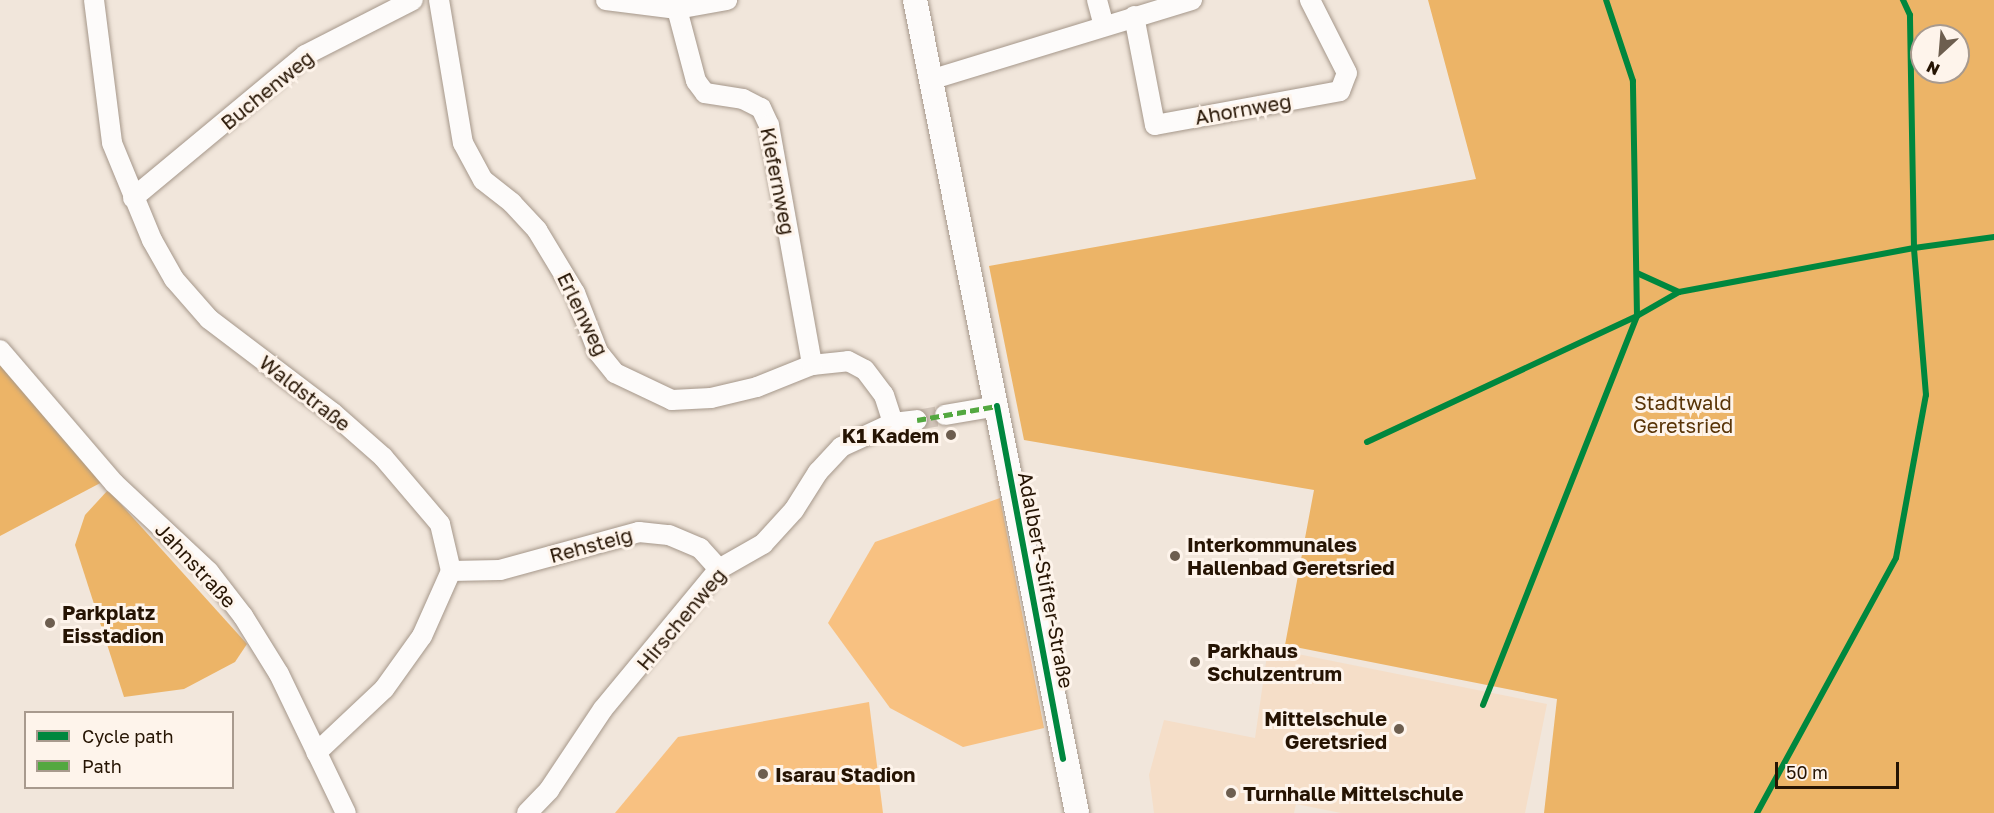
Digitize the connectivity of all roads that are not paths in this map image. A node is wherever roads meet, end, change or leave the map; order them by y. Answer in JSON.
{"nodes":[{"id":1,"x":94,"y":0,"type":"edge"},
{"id":2,"x":413,"y":0,"type":"edge"},
{"id":3,"x":439,"y":0,"type":"edge"},
{"id":4,"x":606,"y":0,"type":"edge"},
{"id":5,"x":727,"y":0,"type":"edge"},
{"id":6,"x":915,"y":0,"type":"edge"},
{"id":7,"x":1097,"y":0,"type":"edge"},
{"id":8,"x":1192,"y":0,"type":"edge"},
{"id":9,"x":1311,"y":0,"type":"edge"},
{"id":10,"x":678,"y":9,"type":"junction"},
{"id":11,"x":1134,"y":16,"type":"junction"},
{"id":12,"x":1104,"y":26,"type":"junction"},
{"id":13,"x":930,"y":80,"type":"junction"},
{"id":14,"x":133,"y":198,"type":"junction"},
{"id":15,"x":0,"y":350,"type":"edge"},
{"id":16,"x":812,"y":365,"type":"junction"},
{"id":17,"x":997,"y":406,"type":"junction"},
{"id":18,"x":945,"y":415,"type":"tunnel mouth"},
{"id":19,"x":917,"y":420,"type":"tunnel mouth"},
{"id":20,"x":893,"y":423,"type":"junction"},
{"id":21,"x":719,"y":569,"type":"junction"},
{"id":22,"x":452,"y":571,"type":"junction"},
{"id":23,"x":316,"y":753,"type":"junction"},
{"id":24,"x":346,"y":813,"type":"edge"},
{"id":25,"x":527,"y":813,"type":"edge"},
{"id":26,"x":1077,"y":813,"type":"edge"}],
"edges":[{"from":1,"to":14,"type":"street","name":"Waldstraße"},
{"from":2,"to":14,"type":"street","name":"Buchenweg"},
{"from":3,"to":16,"type":"street","name":"Erlenweg"},
{"from":4,"to":10,"type":"street"},
{"from":5,"to":10,"type":"street"},
{"from":6,"to":13,"type":"street","name":"Adalbert-Stifter-Straße"},
{"from":7,"to":12,"type":"street"},
{"from":8,"to":11,"type":"street"},
{"from":9,"to":11,"type":"street","name":"Ahornweg"},
{"from":10,"to":16,"type":"street","name":"Kiefernweg"},
{"from":11,"to":12,"type":"street"},
{"from":12,"to":13,"type":"street"},
{"from":13,"to":17,"type":"street","name":"Adalbert-Stifter-Straße"},
{"from":14,"to":22,"type":"street","name":"Waldstraße"},
{"from":15,"to":23,"type":"street","name":"Jahnstraße"},
{"from":16,"to":20,"type":"street","name":"Erlenweg"},
{"from":17,"to":18,"type":"street"},
{"from":17,"to":26,"type":"street","name":"Adalbert-Stifter-Straße"},
{"from":19,"to":20,"type":"street","name":"Hirschenweg"},
{"from":20,"to":21,"type":"street","name":"Hirschenweg"},
{"from":21,"to":22,"type":"street","name":"Rehsteig"},
{"from":21,"to":25,"type":"street","name":"Hirschenweg"},
{"from":22,"to":23,"type":"street"},
{"from":23,"to":24,"type":"street","name":"Jahnstraße"}]}
